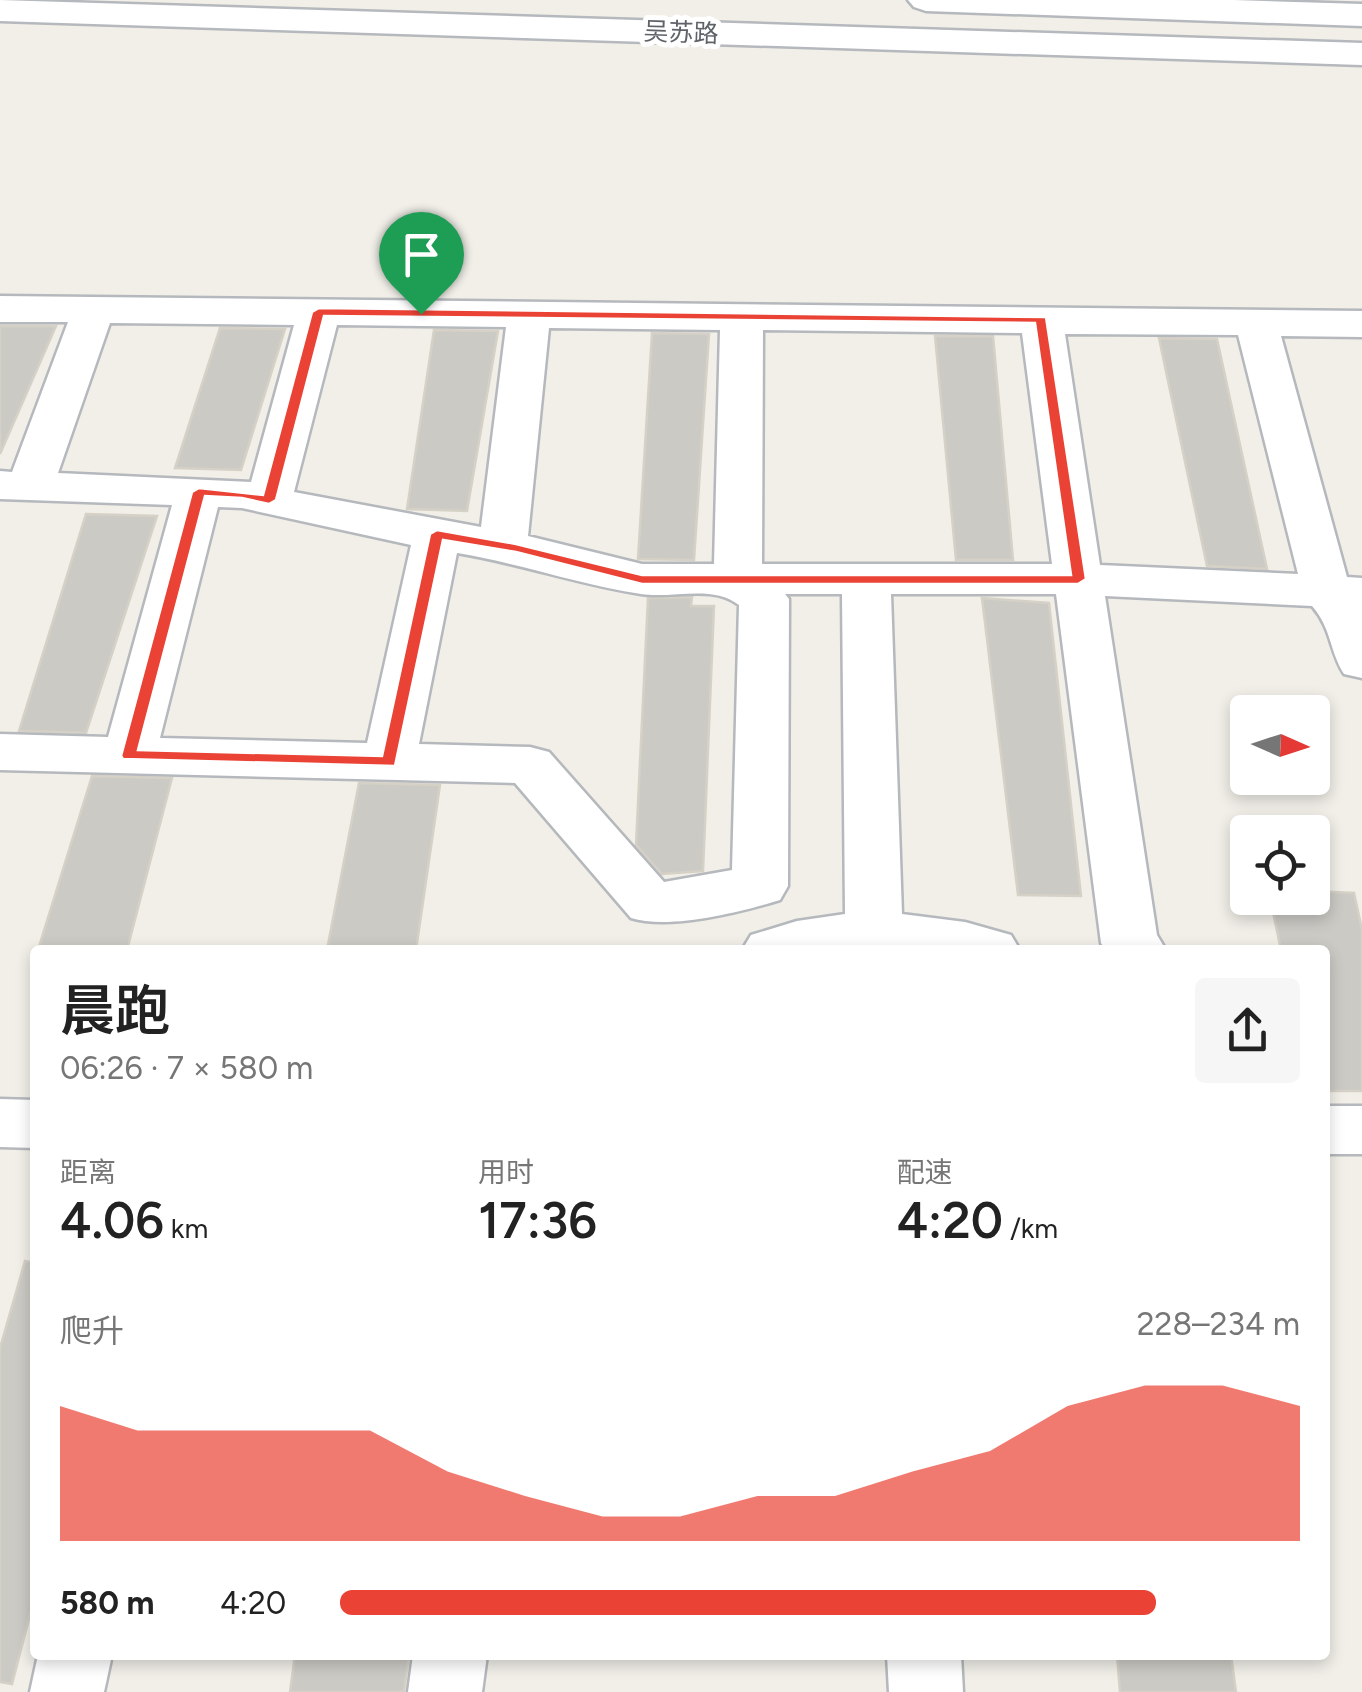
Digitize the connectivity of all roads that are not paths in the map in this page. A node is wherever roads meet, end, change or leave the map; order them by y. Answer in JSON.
{"nodes":[{"id":1,"x":926,"y":0,"type":"edge"},
{"id":2,"x":971,"y":1,"type":"edge"},
{"id":3,"x":1129,"y":4,"type":"edge"},
{"id":4,"x":0,"y":10,"type":"edge"},
{"id":5,"x":1244,"y":11,"type":"junction"},
{"id":6,"x":412,"y":12,"type":"edge"},
{"id":7,"x":1362,"y":15,"type":"edge"},
{"id":8,"x":1255,"y":50,"type":"junction"},
{"id":9,"x":1362,"y":54,"type":"edge"},
{"id":10,"x":0,"y":309,"type":"edge"},
{"id":11,"x":94,"y":309,"type":"junction"},
{"id":12,"x":319,"y":312,"type":"junction"},
{"id":13,"x":530,"y":316,"type":"junction"},
{"id":14,"x":742,"y":318,"type":"junction"},
{"id":15,"x":1041,"y":319,"type":"junction"},
{"id":16,"x":1256,"y":321,"type":"junction"},
{"id":17,"x":1362,"y":324,"type":"edge"},
{"id":18,"x":15,"y":485,"type":"edge"},
{"id":19,"x":199,"y":492,"type":"junction"},
{"id":20,"x":269,"y":500,"type":"junction"},
{"id":21,"x":437,"y":534,"type":"junction"},
{"id":22,"x":503,"y":546,"type":"junction"},
{"id":23,"x":1078,"y":579,"type":"junction"},
{"id":24,"x":738,"y":580,"type":"junction"},
{"id":25,"x":866,"y":580,"type":"junction"},
{"id":26,"x":1345,"y":592,"type":"edge"},
{"id":27,"x":1362,"y":662,"type":"edge"},
{"id":28,"x":0,"y":752,"type":"edge"},
{"id":29,"x":129,"y":756,"type":"junction"},
{"id":30,"x":389,"y":762,"type":"junction"},
{"id":31,"x":874,"y":934,"type":"junction"},
{"id":32,"x":803,"y":945,"type":"edge"},
{"id":33,"x":969,"y":945,"type":"edge"},
{"id":34,"x":1131,"y":945,"type":"edge"},
{"id":35,"x":0,"y":1123,"type":"edge"},
{"id":36,"x":30,"y":1124,"type":"edge"},
{"id":37,"x":1330,"y":1130,"type":"edge"},
{"id":38,"x":1362,"y":1130,"type":"edge"},
{"id":39,"x":74,"y":1660,"type":"edge"},
{"id":40,"x":449,"y":1660,"type":"edge"},
{"id":41,"x":924,"y":1660,"type":"edge"},
{"id":42,"x":67,"y":1692,"type":"edge"},
{"id":43,"x":445,"y":1692,"type":"edge"},
{"id":44,"x":926,"y":1692,"type":"edge"}],
"edges":[{"from":1,"to":2,"type":"street"},
{"from":2,"to":3,"type":"street"},
{"from":3,"to":5,"type":"street"},
{"from":4,"to":6,"type":"street","name":"吴苏路"},
{"from":5,"to":7,"type":"street"},
{"from":5,"to":8,"type":"street"},
{"from":6,"to":8,"type":"street","name":"吴苏路"},
{"from":8,"to":9,"type":"street","name":"吴苏路"},
{"from":10,"to":11,"type":"street"},
{"from":11,"to":12,"type":"street"},
{"from":11,"to":18,"type":"street"},
{"from":12,"to":13,"type":"street"},
{"from":12,"to":20,"type":"street"},
{"from":13,"to":14,"type":"street"},
{"from":13,"to":22,"type":"street"},
{"from":14,"to":15,"type":"street"},
{"from":14,"to":24,"type":"street"},
{"from":15,"to":16,"type":"street"},
{"from":15,"to":23,"type":"street"},
{"from":16,"to":17,"type":"street"},
{"from":16,"to":26,"type":"street"},
{"from":18,"to":19,"type":"street"},
{"from":19,"to":20,"type":"street"},
{"from":19,"to":29,"type":"street"},
{"from":20,"to":21,"type":"street"},
{"from":21,"to":22,"type":"street"},
{"from":21,"to":30,"type":"street"},
{"from":22,"to":24,"type":"street"},
{"from":23,"to":25,"type":"street"},
{"from":23,"to":26,"type":"street"},
{"from":23,"to":34,"type":"street"},
{"from":24,"to":25,"type":"street"},
{"from":24,"to":30,"type":"street"},
{"from":25,"to":31,"type":"street"},
{"from":26,"to":27,"type":"street"},
{"from":28,"to":29,"type":"street"},
{"from":29,"to":30,"type":"street"},
{"from":31,"to":32,"type":"street"},
{"from":31,"to":33,"type":"street"},
{"from":35,"to":36,"type":"street"},
{"from":37,"to":38,"type":"street"},
{"from":39,"to":42,"type":"street"},
{"from":40,"to":43,"type":"street"},
{"from":41,"to":44,"type":"street"}]}
